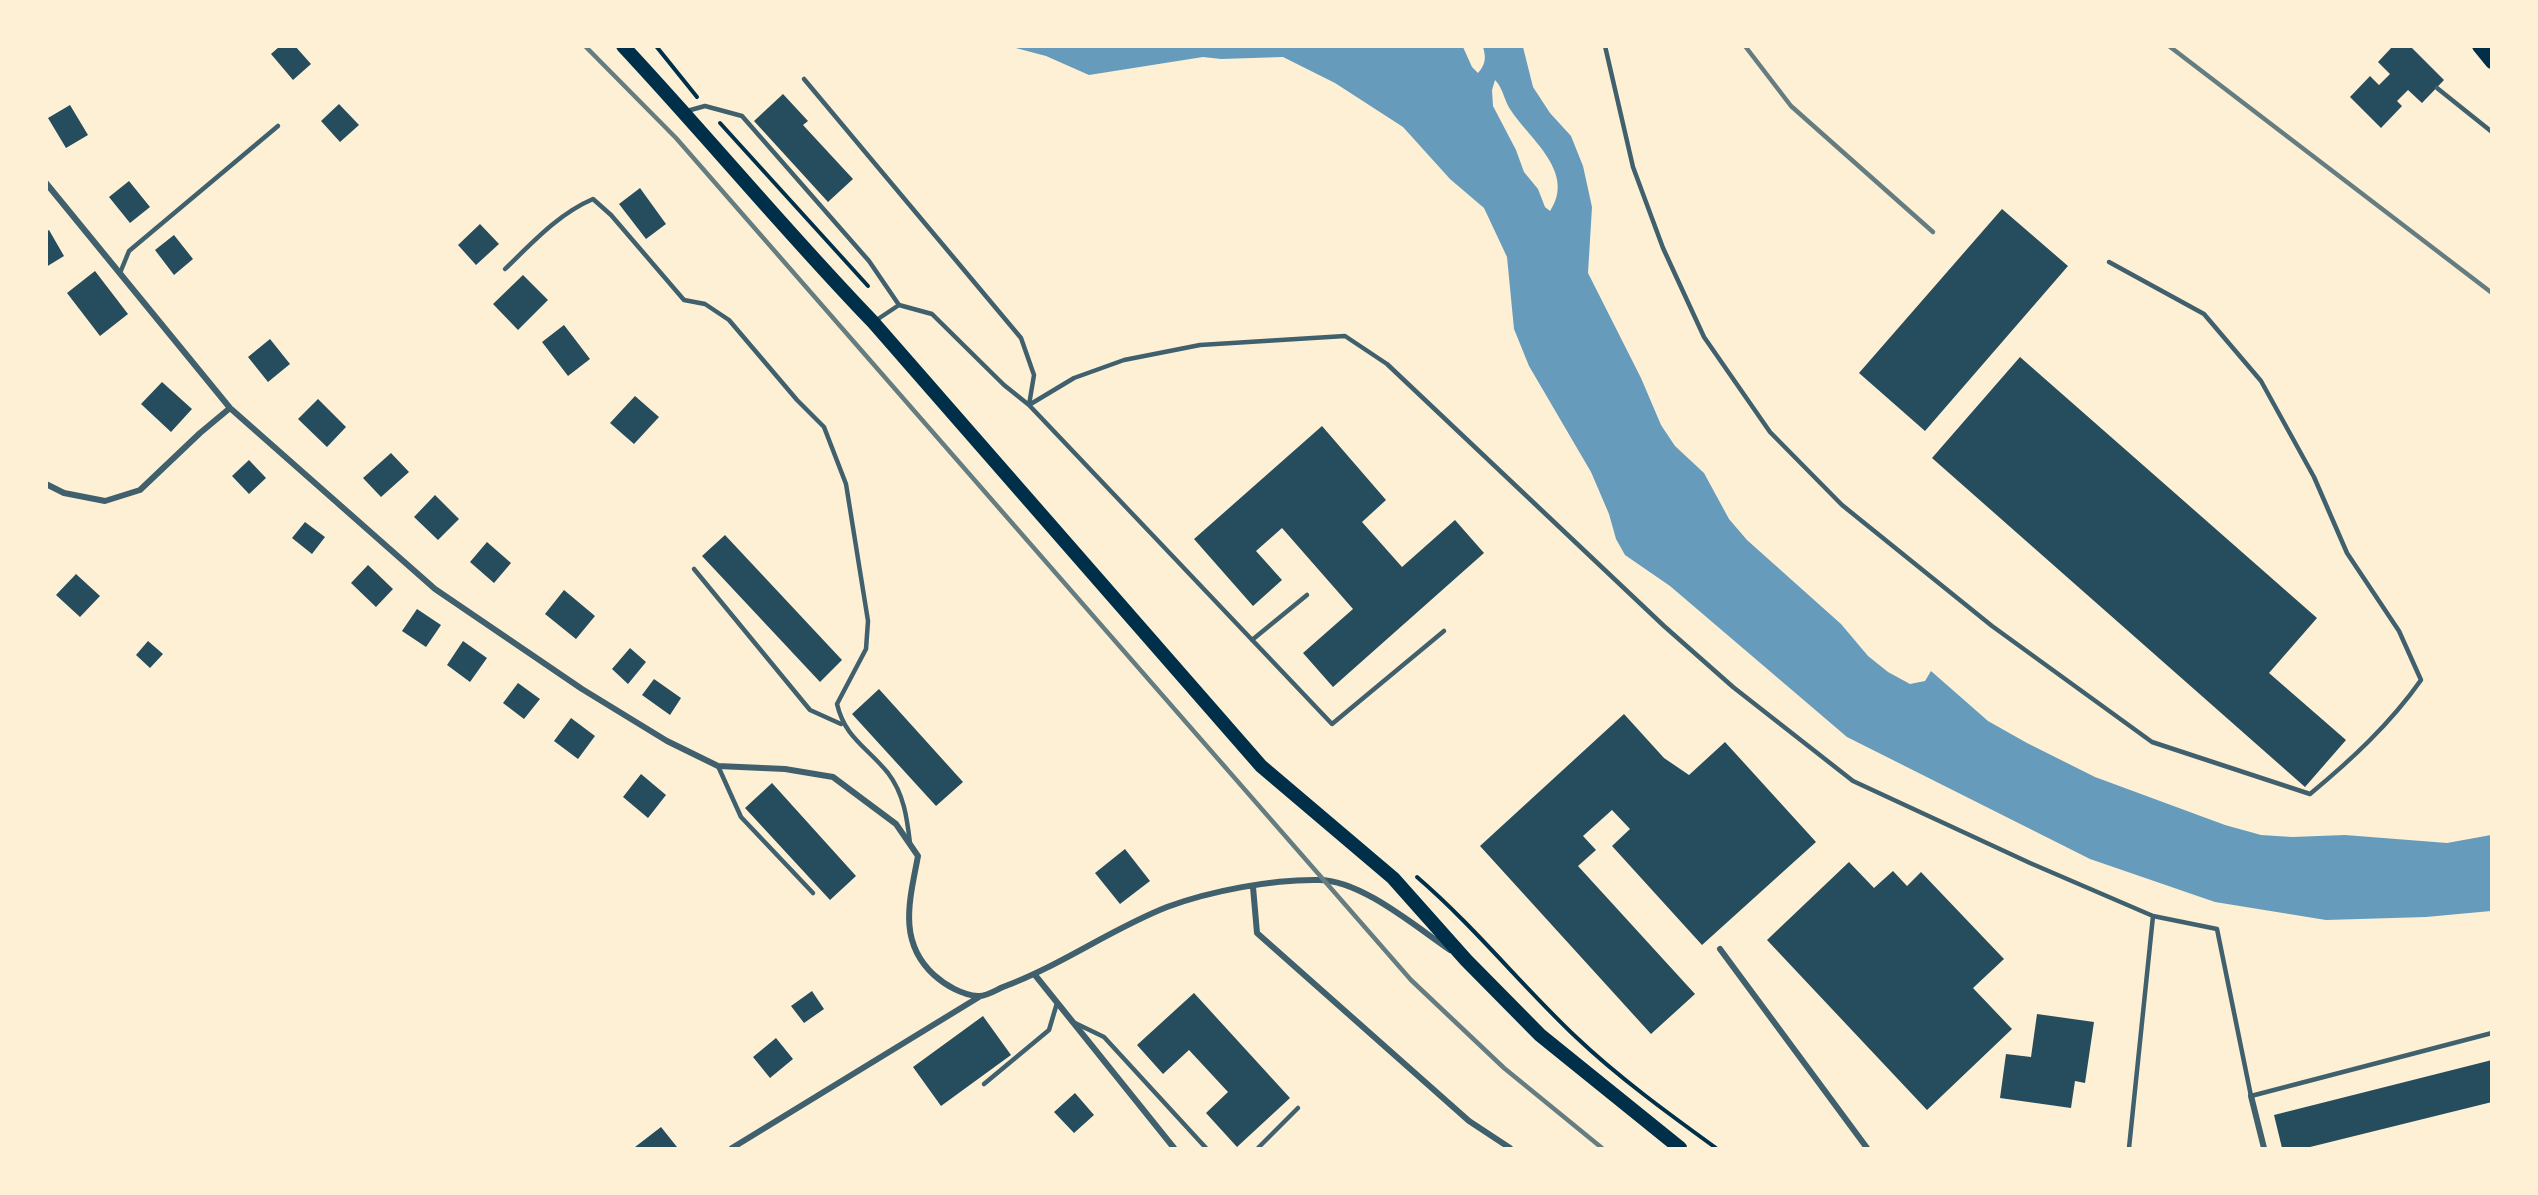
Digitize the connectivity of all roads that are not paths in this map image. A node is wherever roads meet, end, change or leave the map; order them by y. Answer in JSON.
{"nodes":[{"id":1,"x":623,"y":46,"type":"edge"},
{"id":2,"x":1605,"y":46,"type":"edge"},
{"id":3,"x":2479,"y":46,"type":"edge"},
{"id":4,"x":2492,"y":62,"type":"edge"},
{"id":5,"x":804,"y":79,"type":"dead end"},
{"id":6,"x":2437,"y":88,"type":"dead end"},
{"id":7,"x":684,"y":112,"type":"junction"},
{"id":8,"x":278,"y":126,"type":"dead end"},
{"id":9,"x":2492,"y":132,"type":"edge"},
{"id":10,"x":46,"y":183,"type":"edge"},
{"id":11,"x":2109,"y":262,"type":"dead end"},
{"id":12,"x":505,"y":269,"type":"dead end"},
{"id":13,"x":120,"y":273,"type":"junction"},
{"id":14,"x":899,"y":305,"type":"junction"},
{"id":15,"x":873,"y":322,"type":"junction"},
{"id":16,"x":1029,"y":405,"type":"junction"},
{"id":17,"x":230,"y":408,"type":"junction"},
{"id":18,"x":46,"y":484,"type":"edge"},
{"id":19,"x":694,"y":569,"type":"dead end"},
{"id":20,"x":1306,"y":595,"type":"dead end"},
{"id":21,"x":1444,"y":631,"type":"dead end"},
{"id":22,"x":1252,"y":640,"type":"junction"},
{"id":23,"x":841,"y":724,"type":"junction"},
{"id":24,"x":718,"y":766,"type":"junction"},
{"id":25,"x":910,"y":846,"type":"junction"},
{"id":26,"x":1253,"y":887,"type":"junction"},
{"id":27,"x":813,"y":893,"type":"dead end"},
{"id":28,"x":2153,"y":915,"type":"junction"},
{"id":29,"x":1720,"y":949,"type":"dead end"},
{"id":30,"x":1466,"y":960,"type":"junction"},
{"id":31,"x":1035,"y":975,"type":"junction"},
{"id":32,"x":979,"y":997,"type":"junction"},
{"id":33,"x":1057,"y":1003,"type":"junction"},
{"id":34,"x":1072,"y":1022,"type":"junction"},
{"id":35,"x":2492,"y":1033,"type":"edge"},
{"id":36,"x":984,"y":1084,"type":"dead end"},
{"id":37,"x":2251,"y":1096,"type":"junction"},
{"id":38,"x":1298,"y":1108,"type":"dead end"},
{"id":39,"x":732,"y":1149,"type":"edge"},
{"id":40,"x":1174,"y":1149,"type":"edge"},
{"id":41,"x":1206,"y":1149,"type":"edge"},
{"id":42,"x":1258,"y":1149,"type":"edge"},
{"id":43,"x":1510,"y":1149,"type":"edge"},
{"id":44,"x":1680,"y":1149,"type":"edge"},
{"id":45,"x":1867,"y":1149,"type":"edge"},
{"id":46,"x":2129,"y":1149,"type":"edge"},
{"id":47,"x":2264,"y":1149,"type":"edge"}],
"edges":[{"from":1,"to":7,"type":"main road"},
{"from":2,"to":11,"type":"lane"},
{"from":3,"to":4,"type":"main road"},
{"from":5,"to":16,"type":"lane"},
{"from":6,"to":9,"type":"lane"},
{"from":7,"to":14,"type":"lane"},
{"from":7,"to":15,"type":"main road"},
{"from":8,"to":13,"type":"lane"},
{"from":10,"to":13,"type":"street"},
{"from":12,"to":23,"type":"lane"},
{"from":13,"to":17,"type":"street"},
{"from":14,"to":15,"type":"lane"},
{"from":14,"to":16,"type":"lane"},
{"from":15,"to":30,"type":"main road"},
{"from":16,"to":22,"type":"lane"},
{"from":16,"to":28,"type":"lane"},
{"from":17,"to":18,"type":"street"},
{"from":17,"to":24,"type":"street"},
{"from":19,"to":23,"type":"lane"},
{"from":20,"to":22,"type":"lane"},
{"from":21,"to":22,"type":"lane"},
{"from":23,"to":25,"type":"lane"},
{"from":24,"to":25,"type":"street"},
{"from":24,"to":27,"type":"lane"},
{"from":25,"to":32,"type":"street"},
{"from":26,"to":30,"type":"street"},
{"from":26,"to":31,"type":"street"},
{"from":26,"to":43,"type":"street"},
{"from":28,"to":37,"type":"lane"},
{"from":28,"to":46,"type":"lane"},
{"from":29,"to":45,"type":"street"},
{"from":30,"to":44,"type":"main road"},
{"from":31,"to":32,"type":"street"},
{"from":31,"to":33,"type":"street"},
{"from":32,"to":39,"type":"street"},
{"from":33,"to":34,"type":"street"},
{"from":33,"to":36,"type":"lane"},
{"from":34,"to":40,"type":"street"},
{"from":34,"to":41,"type":"lane"},
{"from":35,"to":37,"type":"lane"},
{"from":37,"to":47,"type":"street"},
{"from":38,"to":42,"type":"lane"}]}
